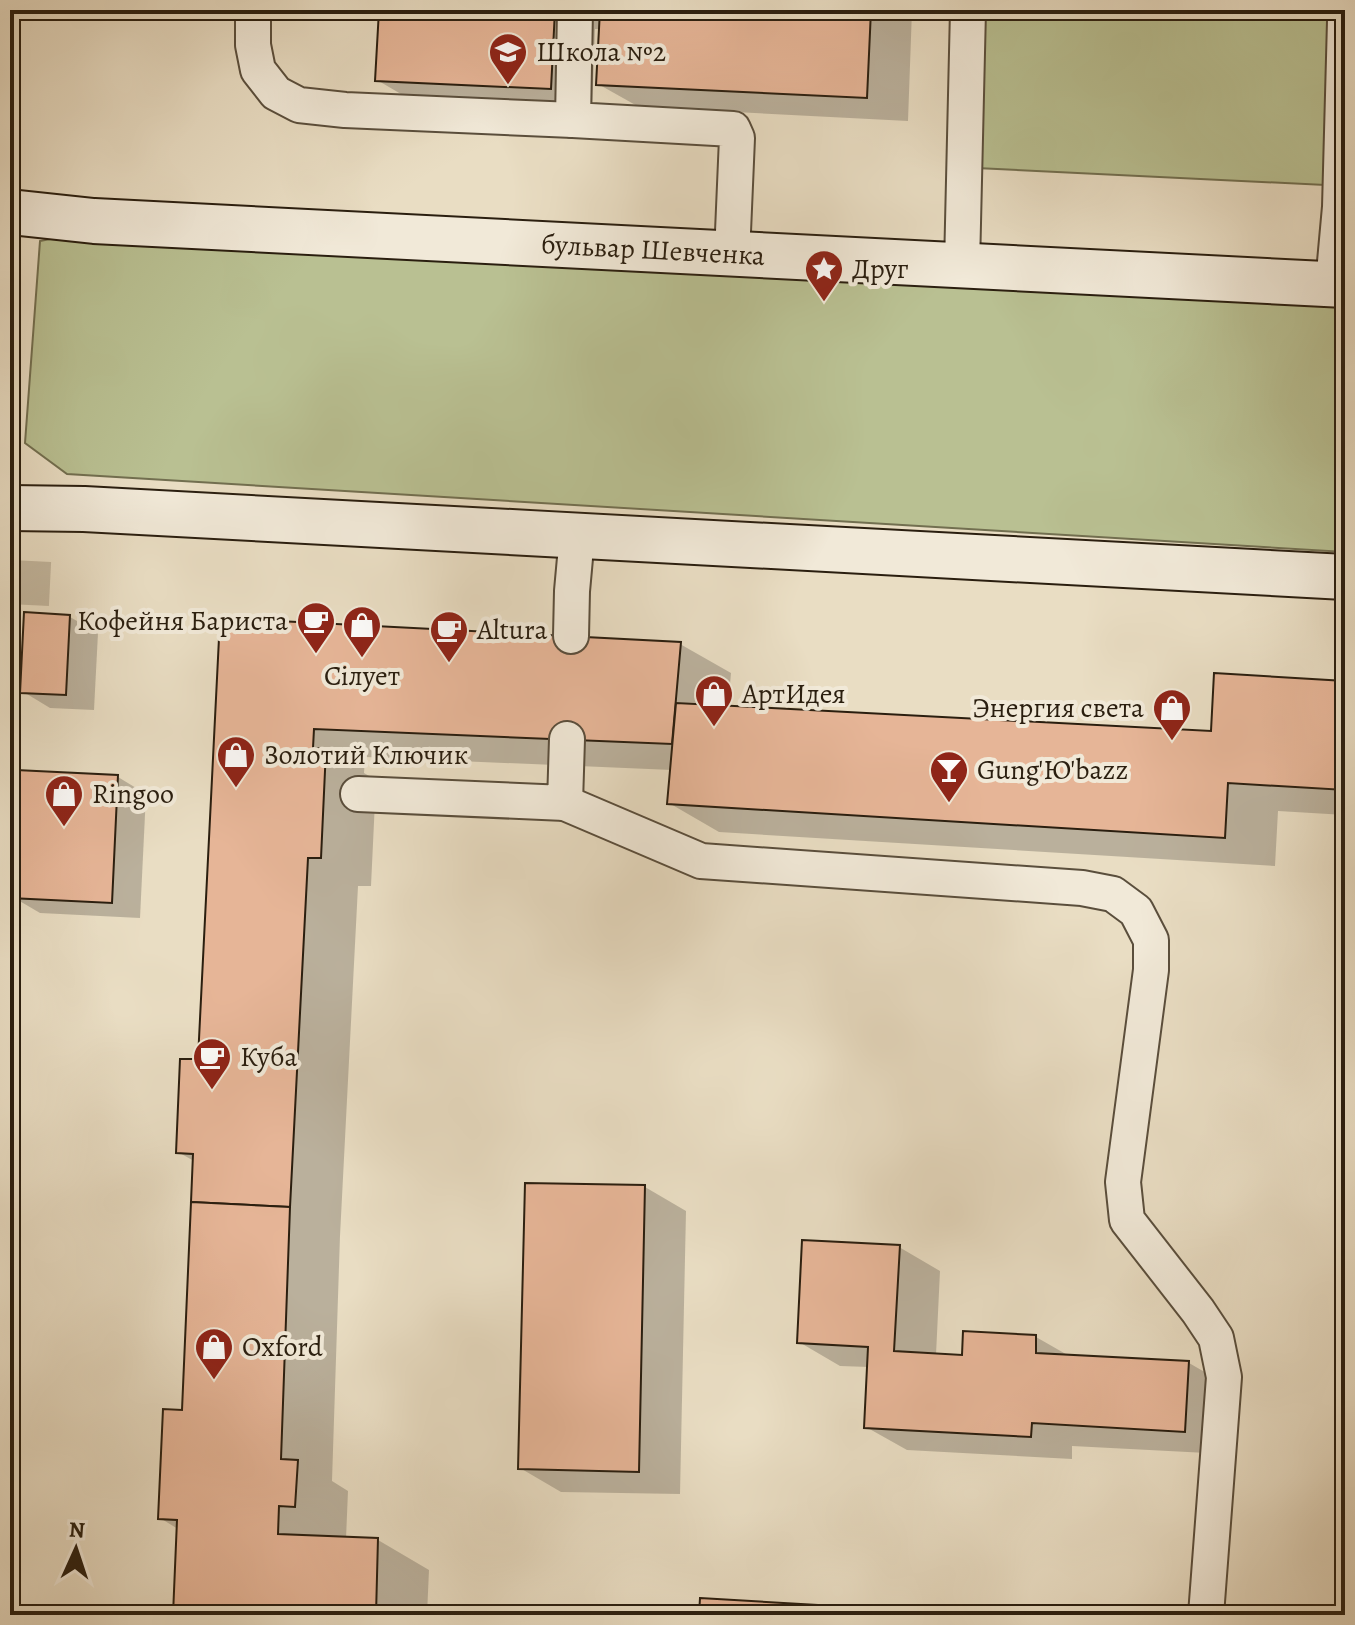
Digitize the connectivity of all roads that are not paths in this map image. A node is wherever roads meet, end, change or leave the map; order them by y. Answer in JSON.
{"nodes":[{"id":1,"x":253,"y":10,"type":"edge"},
{"id":2,"x":575,"y":10,"type":"edge"},
{"id":3,"x":968,"y":10,"type":"edge"},
{"id":4,"x":1345,"y":21,"type":"edge"},
{"id":5,"x":573,"y":120,"type":"junction"},
{"id":6,"x":10,"y":212,"type":"edge"},
{"id":7,"x":732,"y":255,"type":"junction"},
{"id":8,"x":962,"y":266,"type":"junction"},
{"id":9,"x":1339,"y":285,"type":"edge"},
{"id":10,"x":10,"y":508,"type":"edge"},
{"id":11,"x":577,"y":536,"type":"junction"},
{"id":12,"x":1345,"y":577,"type":"edge"},
{"id":13,"x":571,"y":636,"type":"dead end"},
{"id":14,"x":567,"y":739,"type":"dead end"},
{"id":15,"x":358,"y":794,"type":"dead end"},
{"id":16,"x":565,"y":803,"type":"junction"},
{"id":17,"x":1206,"y":1615,"type":"edge"}],
"edges":[{"from":1,"to":5,"type":"lane"},
{"from":2,"to":5,"type":"lane"},
{"from":3,"to":8,"type":"lane"},
{"from":4,"to":9,"type":"lane"},
{"from":5,"to":7,"type":"lane"},
{"from":6,"to":7,"type":"main road","name":"бульвар Шевченка"},
{"from":7,"to":8,"type":"main road","name":"бульвар Шевченка"},
{"from":8,"to":9,"type":"main road","name":"бульвар Шевченка"},
{"from":10,"to":11,"type":"main road"},
{"from":11,"to":12,"type":"main road"},
{"from":11,"to":13,"type":"lane"},
{"from":14,"to":16,"type":"lane"},
{"from":15,"to":16,"type":"lane"},
{"from":16,"to":17,"type":"lane"}]}
